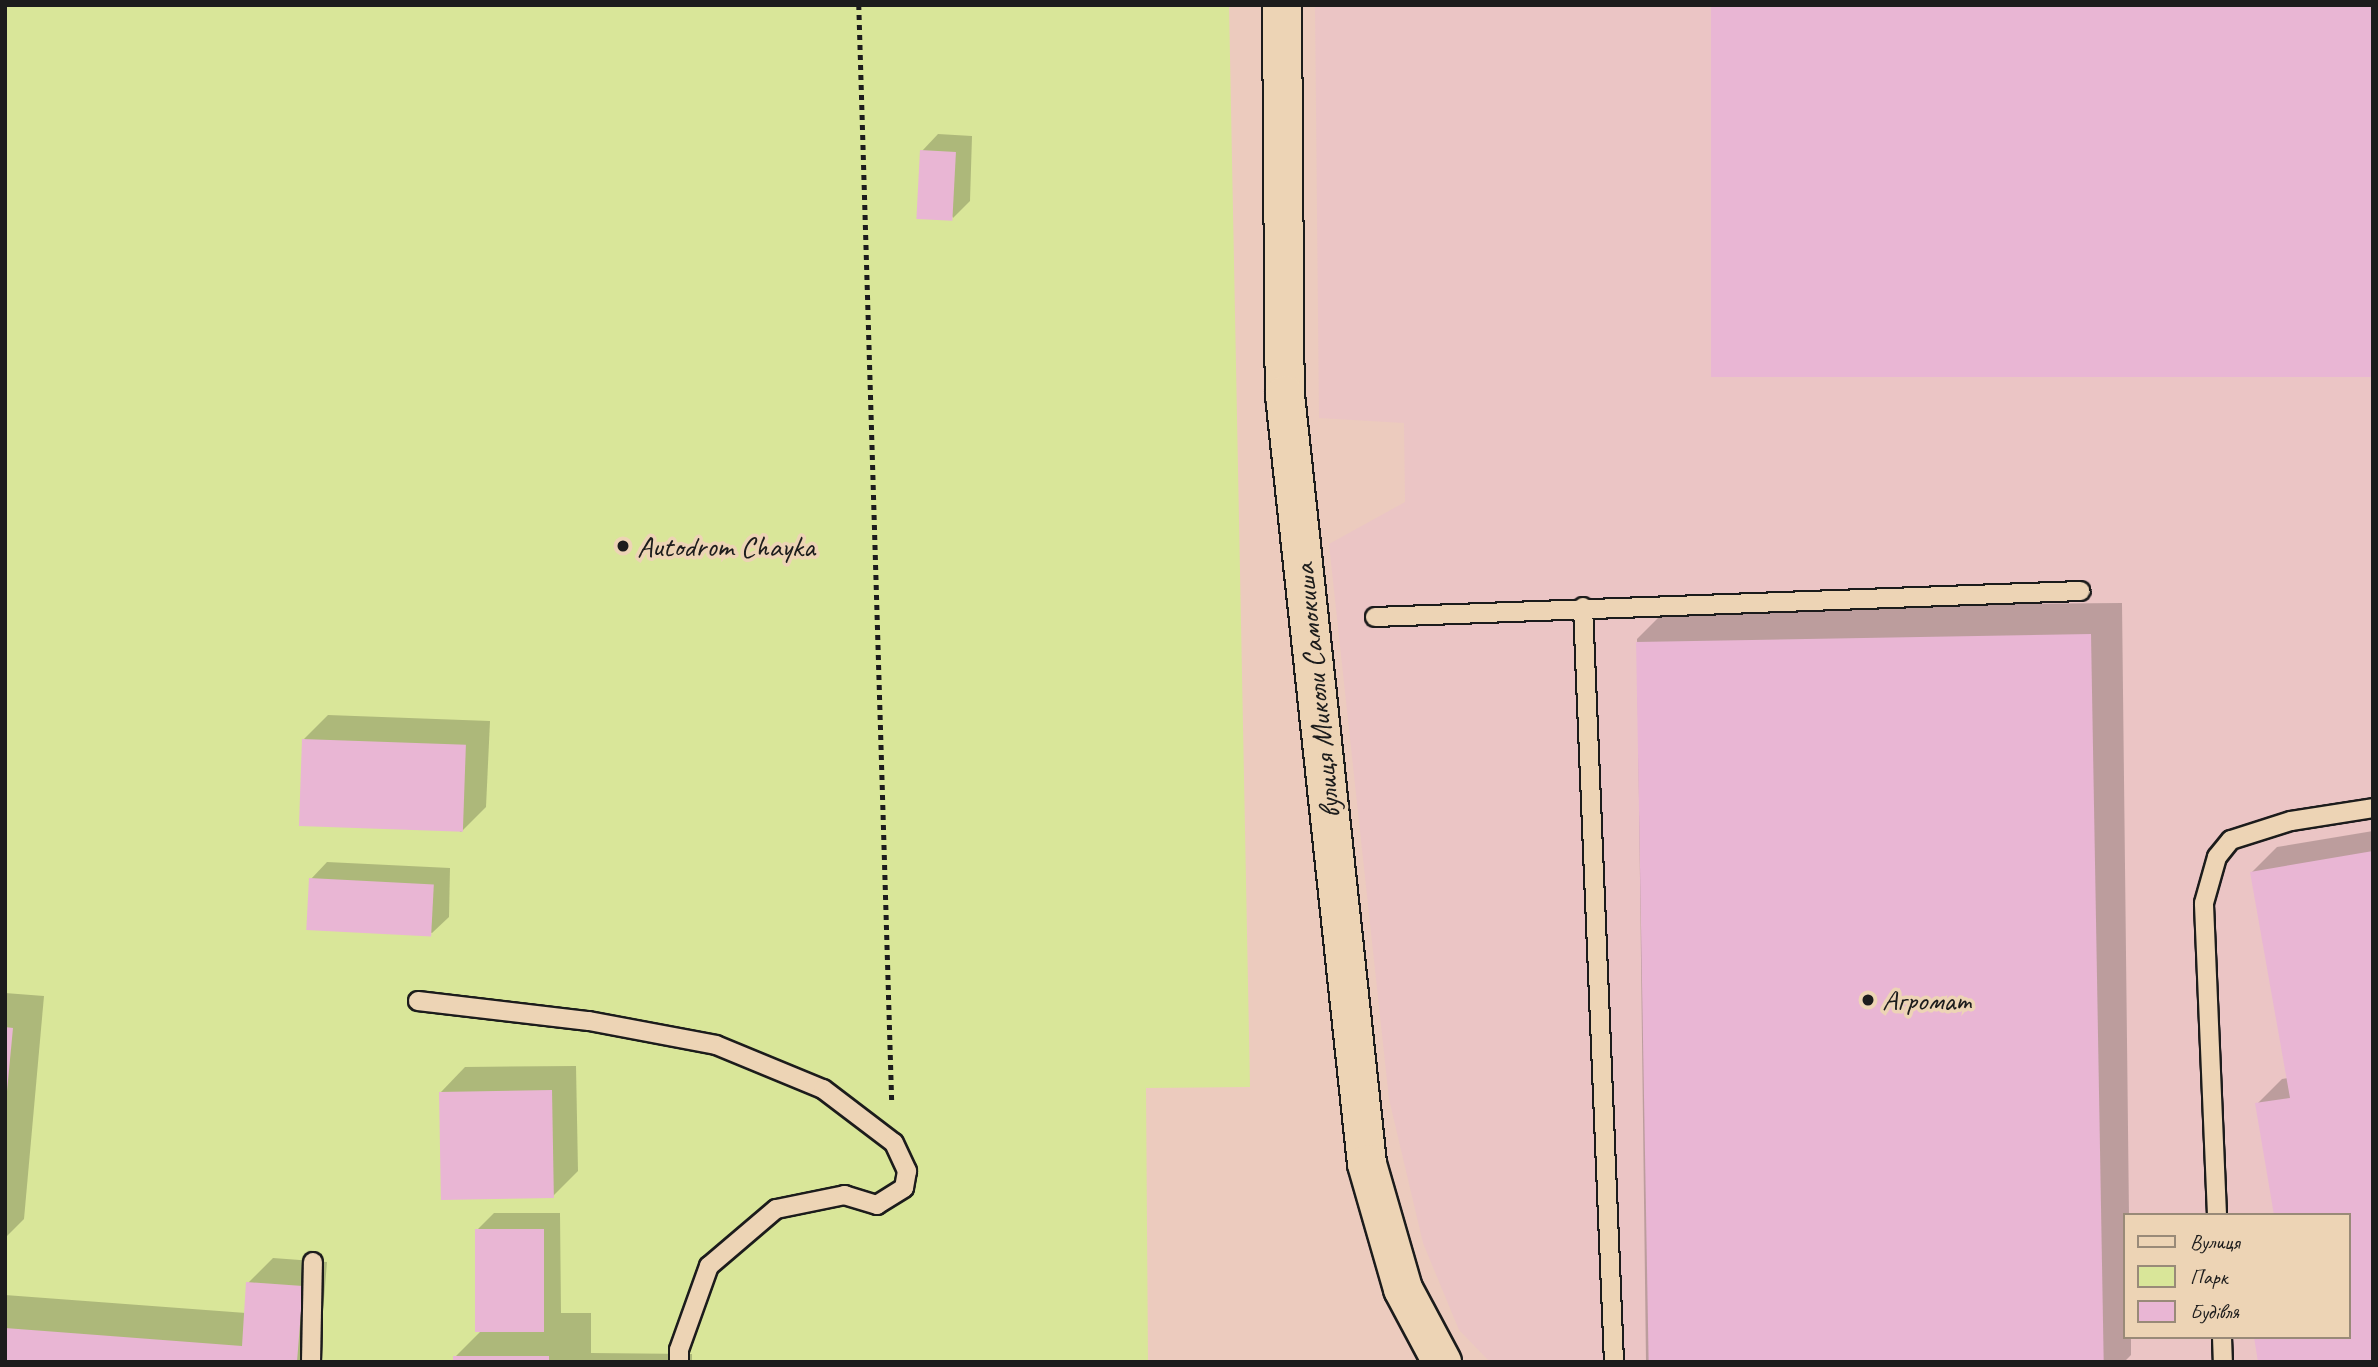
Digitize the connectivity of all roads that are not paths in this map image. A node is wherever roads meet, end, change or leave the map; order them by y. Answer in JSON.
{"nodes":[{"id":1,"x":1282,"y":5,"type":"edge"},
{"id":2,"x":2081,"y":590,"type":"dead end"},
{"id":3,"x":1583,"y":607,"type":"junction"},
{"id":4,"x":1375,"y":617,"type":"dead end"},
{"id":5,"x":2373,"y":808,"type":"edge"},
{"id":6,"x":418,"y":1001,"type":"dead end"},
{"id":7,"x":2217,"y":1213,"type":"edge"},
{"id":8,"x":313,"y":1262,"type":"dead end"},
{"id":9,"x":2222,"y":1339,"type":"edge"},
{"id":10,"x":311,"y":1362,"type":"edge"},
{"id":11,"x":679,"y":1362,"type":"edge"},
{"id":12,"x":1442,"y":1362,"type":"edge"},
{"id":13,"x":1614,"y":1362,"type":"edge"},
{"id":14,"x":2223,"y":1362,"type":"edge"}],
"edges":[{"from":1,"to":12,"type":"street","name":"вулиця Миколи Самокиша"},
{"from":2,"to":3,"type":"lane"},
{"from":3,"to":4,"type":"lane"},
{"from":3,"to":13,"type":"lane"},
{"from":5,"to":7,"type":"lane"},
{"from":6,"to":11,"type":"lane"},
{"from":8,"to":10,"type":"lane"},
{"from":9,"to":14,"type":"lane"}]}
